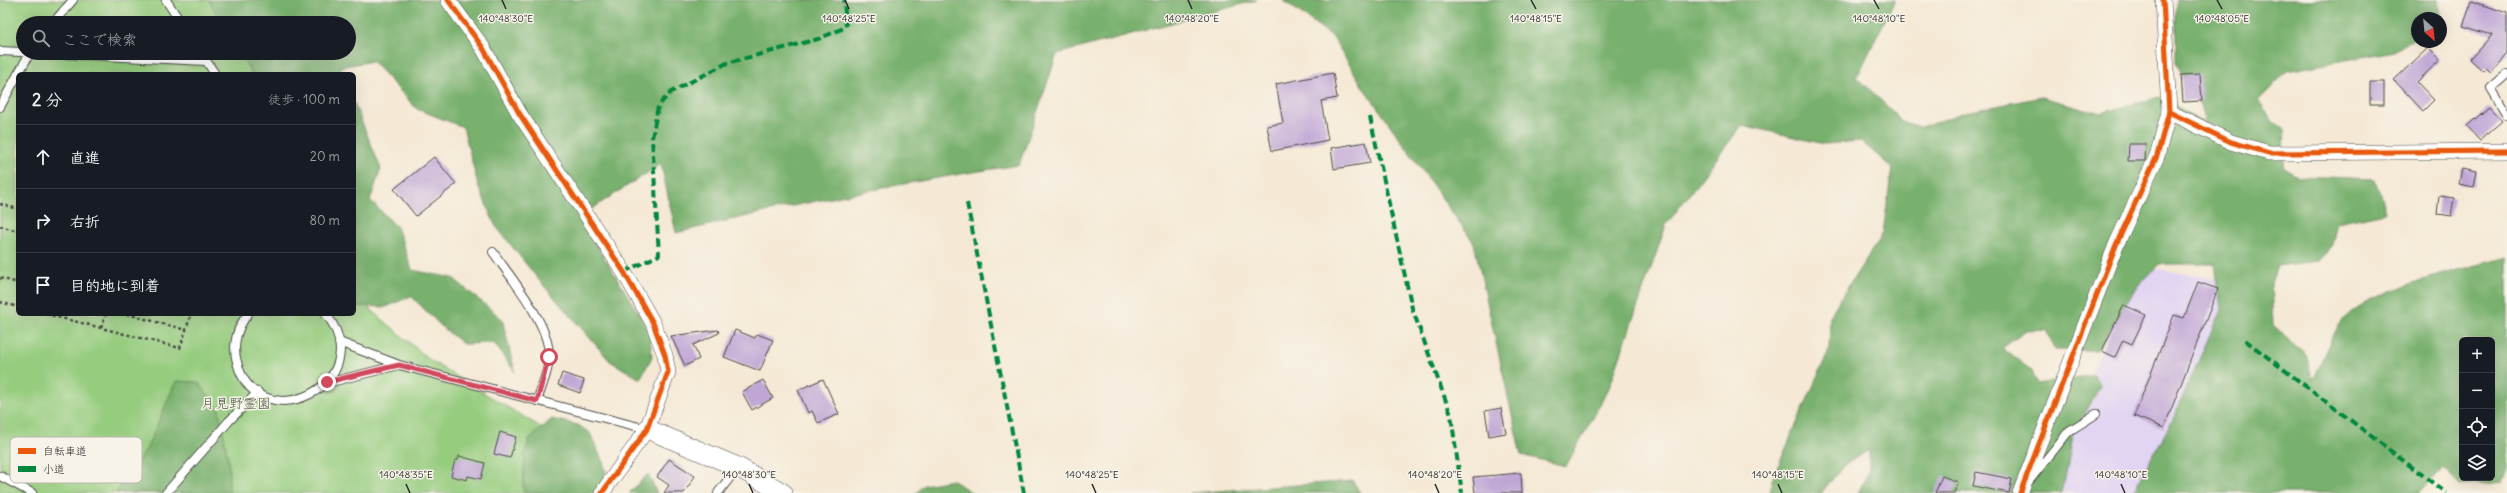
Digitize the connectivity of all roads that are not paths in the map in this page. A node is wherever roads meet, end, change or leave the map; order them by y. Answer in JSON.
{"nodes":[{"id":1,"x":72,"y":0,"type":"edge"},
{"id":2,"x":166,"y":0,"type":"edge"},
{"id":3,"x":448,"y":0,"type":"edge"},
{"id":4,"x":2163,"y":0,"type":"edge"},
{"id":5,"x":59,"y":16,"type":"edge"},
{"id":6,"x":176,"y":16,"type":"edge"},
{"id":7,"x":0,"y":51,"type":"edge"},
{"id":8,"x":16,"y":52,"type":"edge"},
{"id":9,"x":26,"y":60,"type":"edge"},
{"id":10,"x":184,"y":60,"type":"edge"},
{"id":11,"x":206,"y":61,"type":"joint"},
{"id":12,"x":19,"y":72,"type":"edge"},
{"id":13,"x":214,"y":72,"type":"edge"},
{"id":14,"x":2507,"y":74,"type":"edge"},
{"id":15,"x":16,"y":78,"type":"edge"},
{"id":16,"x":0,"y":107,"type":"edge"},
{"id":17,"x":2169,"y":112,"type":"junction"},
{"id":18,"x":2507,"y":115,"type":"edge"},
{"id":19,"x":2507,"y":151,"type":"edge"},
{"id":20,"x":493,"y":252,"type":"dead end"},
{"id":21,"x":247,"y":316,"type":"edge"},
{"id":22,"x":328,"y":316,"type":"edge"},
{"id":23,"x":339,"y":342,"type":"junction"},
{"id":24,"x":399,"y":365,"type":"junction"},
{"id":25,"x":327,"y":382,"type":"junction"},
{"id":26,"x":258,"y":392,"type":"junction"},
{"id":27,"x":537,"y":401,"type":"junction"},
{"id":28,"x":2096,"y":414,"type":"dead end"},
{"id":29,"x":647,"y":429,"type":"junction"},
{"id":30,"x":738,"y":466,"type":"junction"},
{"id":31,"x":0,"y":476,"type":"edge"},
{"id":32,"x":10,"y":481,"type":"edge"},
{"id":33,"x":13,"y":483,"type":"edge"},
{"id":34,"x":32,"y":493,"type":"edge"},
{"id":35,"x":166,"y":493,"type":"edge"},
{"id":36,"x":602,"y":493,"type":"edge"},
{"id":37,"x":718,"y":493,"type":"edge"},
{"id":38,"x":783,"y":493,"type":"edge"},
{"id":39,"x":2020,"y":493,"type":"edge"}],
"edges":[{"from":1,"to":5,"type":"lane"},
{"from":2,"to":6,"type":"lane"},
{"from":3,"to":29,"type":"street"},
{"from":4,"to":17,"type":"street"},
{"from":7,"to":8,"type":"lane"},
{"from":9,"to":12,"type":"lane"},
{"from":10,"to":11,"type":"lane"},
{"from":11,"to":13,"type":"lane"},
{"from":14,"to":18,"type":"lane"},
{"from":15,"to":16,"type":"lane"},
{"from":17,"to":19,"type":"street"},
{"from":17,"to":39,"type":"street"},
{"from":20,"to":27,"type":"lane"},
{"from":21,"to":26,"type":"lane"},
{"from":22,"to":23,"type":"lane"},
{"from":23,"to":24,"type":"lane"},
{"from":23,"to":25,"type":"lane"},
{"from":24,"to":25,"type":"lane"},
{"from":24,"to":27,"type":"lane"},
{"from":25,"to":26,"type":"lane"},
{"from":26,"to":35,"type":"lane"},
{"from":27,"to":29,"type":"lane"},
{"from":28,"to":39,"type":"lane"},
{"from":29,"to":30,"type":"street"},
{"from":29,"to":36,"type":"street"},
{"from":30,"to":37,"type":"lane"},
{"from":30,"to":38,"type":"street"},
{"from":31,"to":32,"type":"lane"},
{"from":33,"to":34,"type":"lane"}]}
